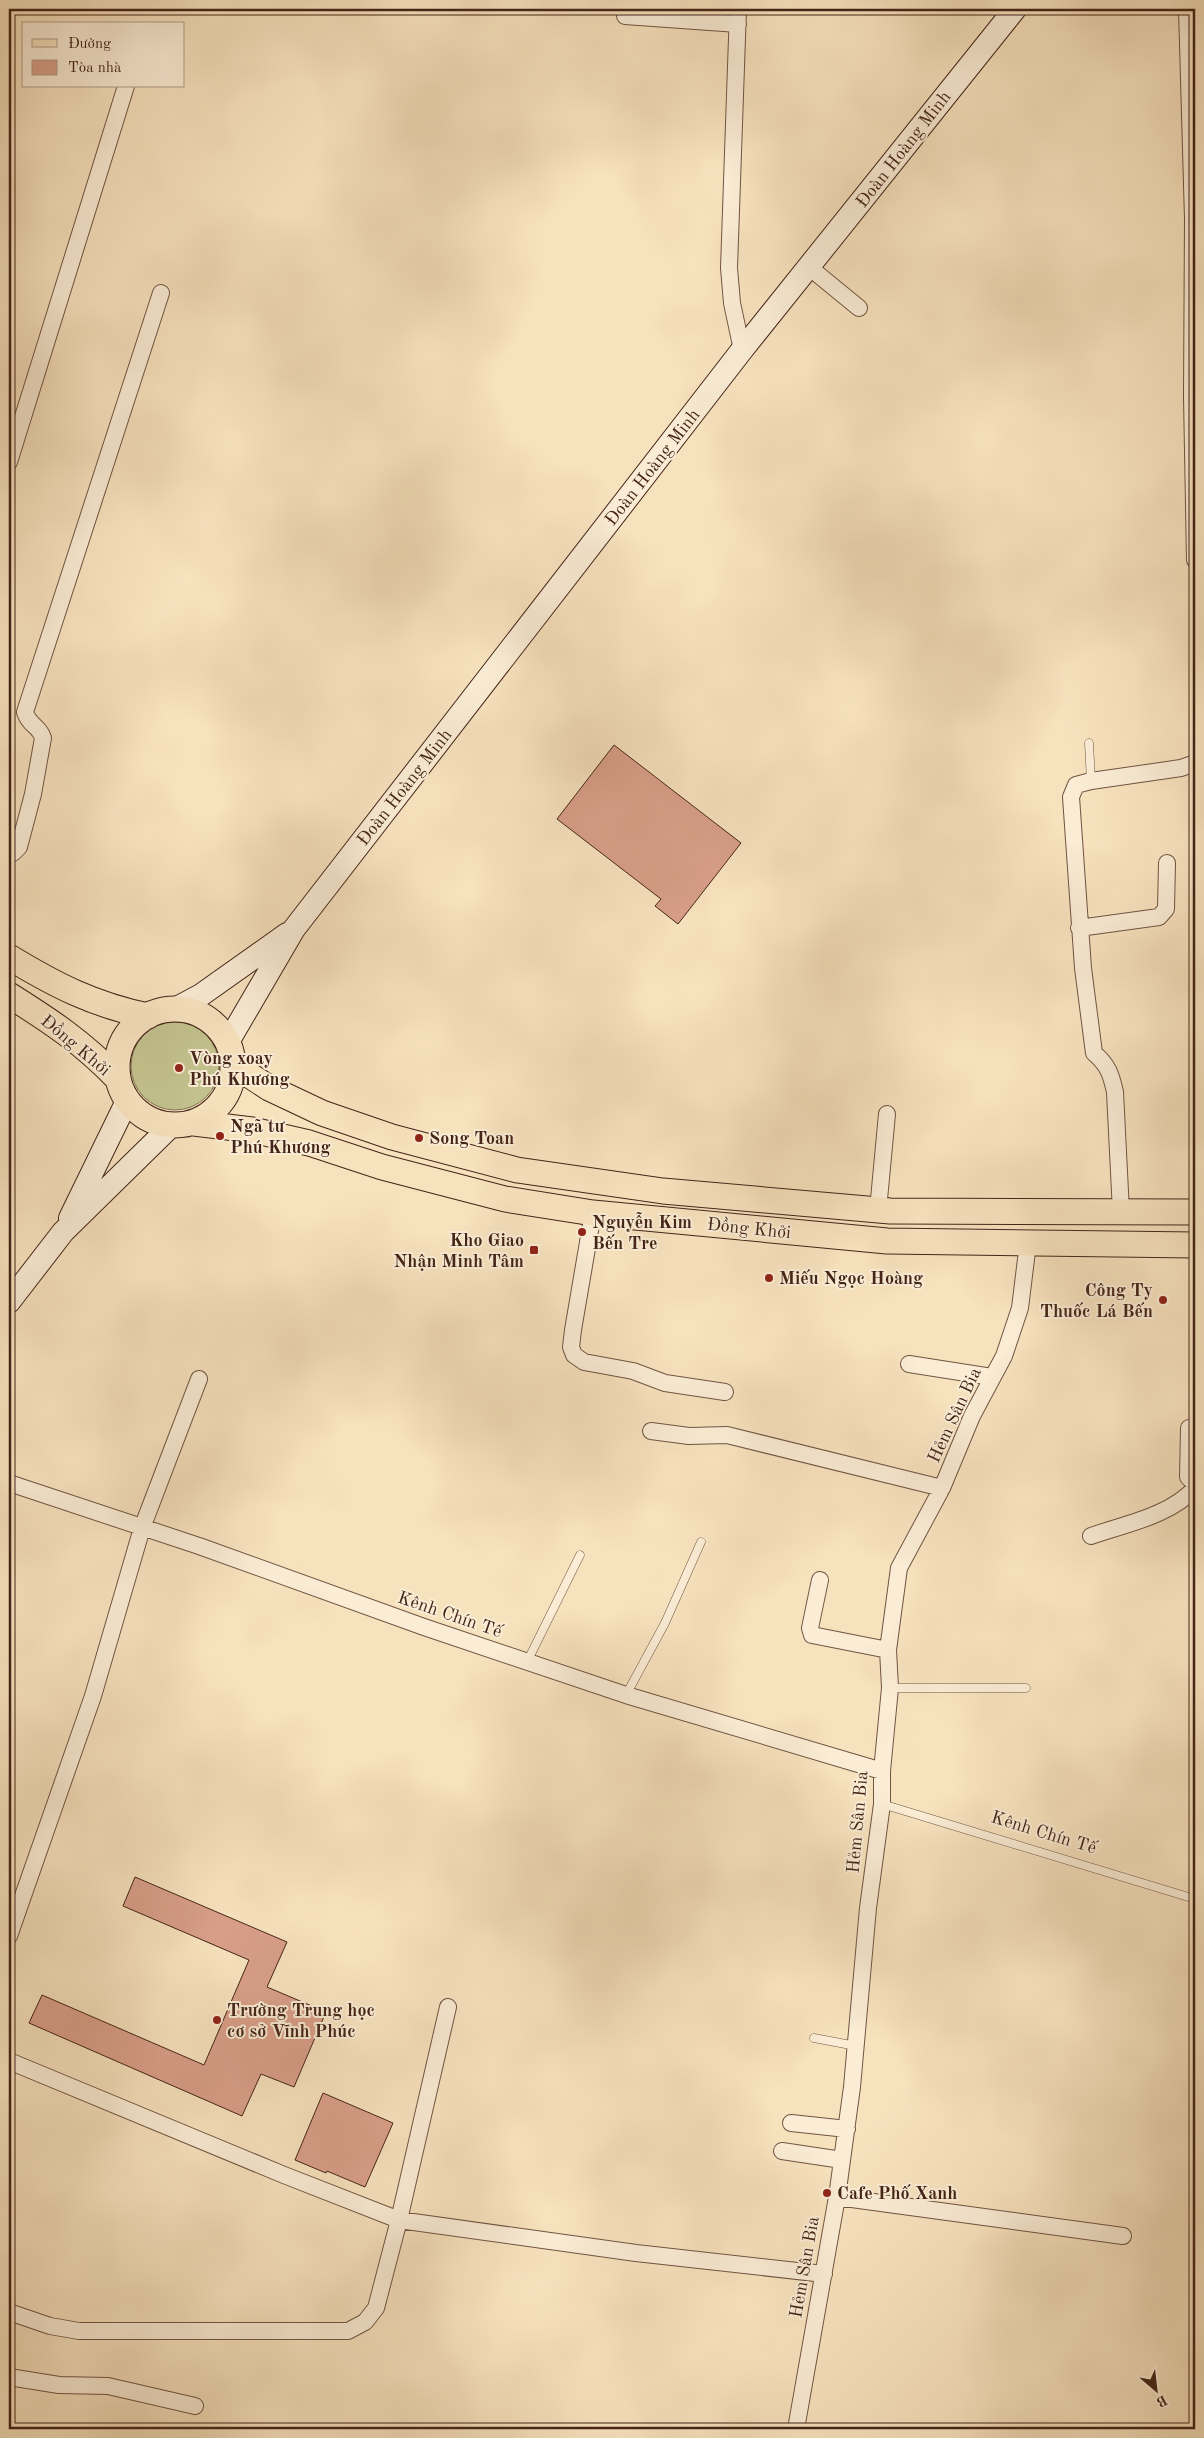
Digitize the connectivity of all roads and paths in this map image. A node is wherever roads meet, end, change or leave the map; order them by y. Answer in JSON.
{"nodes":[{"id":1,"x":1015,"y":9,"type":"edge"},
{"id":2,"x":1186,"y":9,"type":"edge"},
{"id":3,"x":625,"y":16,"type":"dead end"},
{"id":4,"x":738,"y":16,"type":"edge"},
{"id":5,"x":125,"y":88,"type":"edge"},
{"id":6,"x":810,"y":267,"type":"junction"},
{"id":7,"x":161,"y":292,"type":"dead end"},
{"id":8,"x":860,"y":308,"type":"dead end"},
{"id":9,"x":742,"y":350,"type":"junction"},
{"id":10,"x":9,"y":462,"type":"edge"},
{"id":11,"x":1195,"y":560,"type":"edge"},
{"id":12,"x":1089,"y":744,"type":"dead end"},
{"id":13,"x":1195,"y":763,"type":"edge"},
{"id":14,"x":1091,"y":781,"type":"junction"},
{"id":15,"x":9,"y":853,"type":"edge"},
{"id":16,"x":1167,"y":863,"type":"dead end"},
{"id":17,"x":1080,"y":928,"type":"junction"},
{"id":18,"x":294,"y":929,"type":"junction"},
{"id":19,"x":9,"y":957,"type":"edge"},
{"id":20,"x":9,"y":995,"type":"edge"},
{"id":21,"x":175,"y":1009,"type":"junction"},
{"id":22,"x":148,"y":1016,"type":"junction"},
{"id":23,"x":231,"y":1054,"type":"junction"},
{"id":24,"x":122,"y":1090,"type":"junction"},
{"id":25,"x":887,"y":1114,"type":"dead end"},
{"id":26,"x":182,"y":1124,"type":"junction"},
{"id":27,"x":392,"y":1137,"type":"junction"},
{"id":28,"x":382,"y":1167,"type":"junction"},
{"id":29,"x":884,"y":1210,"type":"junction"},
{"id":30,"x":1120,"y":1212,"type":"junction"},
{"id":31,"x":1195,"y":1212,"type":"edge"},
{"id":32,"x":593,"y":1213,"type":"junction"},
{"id":33,"x":63,"y":1232,"type":"junction"},
{"id":34,"x":887,"y":1241,"type":"junction"},
{"id":35,"x":1028,"y":1243,"type":"junction"},
{"id":36,"x":1195,"y":1246,"type":"edge"},
{"id":37,"x":9,"y":1302,"type":"edge"},
{"id":38,"x":909,"y":1364,"type":"dead end"},
{"id":39,"x":992,"y":1377,"type":"junction"},
{"id":40,"x":199,"y":1379,"type":"dead end"},
{"id":41,"x":725,"y":1392,"type":"dead end"},
{"id":42,"x":1189,"y":1428,"type":"dead end"},
{"id":43,"x":651,"y":1431,"type":"dead end"},
{"id":44,"x":9,"y":1483,"type":"edge"},
{"id":45,"x":1195,"y":1484,"type":"edge"},
{"id":46,"x":942,"y":1488,"type":"junction"},
{"id":47,"x":1195,"y":1488,"type":"edge"},
{"id":48,"x":142,"y":1528,"type":"junction"},
{"id":49,"x":1090,"y":1536,"type":"dead end"},
{"id":50,"x":701,"y":1542,"type":"dead end"},
{"id":51,"x":580,"y":1556,"type":"dead end"},
{"id":52,"x":820,"y":1580,"type":"dead end"},
{"id":53,"x":888,"y":1650,"type":"junction"},
{"id":54,"x":527,"y":1662,"type":"junction"},
{"id":55,"x":890,"y":1688,"type":"junction"},
{"id":56,"x":1026,"y":1688,"type":"dead end"},
{"id":57,"x":626,"y":1696,"type":"junction"},
{"id":58,"x":882,"y":1771,"type":"junction"},
{"id":59,"x":882,"y":1804,"type":"junction"},
{"id":60,"x":1195,"y":1899,"type":"edge"},
{"id":61,"x":9,"y":1936,"type":"edge"},
{"id":62,"x":448,"y":2007,"type":"dead end"},
{"id":63,"x":814,"y":2038,"type":"dead end"},
{"id":64,"x":856,"y":2046,"type":"junction"},
{"id":65,"x":9,"y":2061,"type":"edge"},
{"id":66,"x":791,"y":2123,"type":"dead end"},
{"id":67,"x":847,"y":2129,"type":"junction"},
{"id":68,"x":782,"y":2151,"type":"dead end"},
{"id":69,"x":842,"y":2160,"type":"junction"},
{"id":70,"x":837,"y":2197,"type":"junction"},
{"id":71,"x":400,"y":2220,"type":"junction"},
{"id":72,"x":1123,"y":2236,"type":"dead end"},
{"id":73,"x":824,"y":2274,"type":"junction"},
{"id":74,"x":9,"y":2312,"type":"edge"},
{"id":75,"x":9,"y":2377,"type":"edge"},
{"id":76,"x":195,"y":2406,"type":"dead end"},
{"id":77,"x":796,"y":2429,"type":"edge"}],
"edges":[{"from":1,"to":6,"type":"main road","name":"Đoàn Hoàng Minh"},
{"from":2,"to":11,"type":"street"},
{"from":3,"to":4,"type":"street"},
{"from":4,"to":9,"type":"street"},
{"from":5,"to":10,"type":"street"},
{"from":6,"to":8,"type":"street"},
{"from":6,"to":9,"type":"main road","name":"Đoàn Hoàng Minh"},
{"from":7,"to":15,"type":"street"},
{"from":9,"to":18,"type":"main road","name":"Đoàn Hoàng Minh"},
{"from":12,"to":14,"type":"lane"},
{"from":13,"to":14,"type":"street"},
{"from":14,"to":17,"type":"street"},
{"from":16,"to":17,"type":"street"},
{"from":17,"to":30,"type":"street"},
{"from":18,"to":21,"type":"main road","name":"Đoàn Hoàng Minh"},
{"from":18,"to":23,"type":"main road","name":"Đoàn Hoàng Minh"},
{"from":19,"to":22,"type":"main road","name":"Đồng Khởi"},
{"from":20,"to":24,"type":"main road","name":"Đồng Khởi"},
{"from":21,"to":22,"type":"main road"},
{"from":21,"to":23,"type":"main road"},
{"from":22,"to":24,"type":"main road"},
{"from":23,"to":26,"type":"main road"},
{"from":23,"to":27,"type":"main road","name":"Đồng Khởi"},
{"from":24,"to":26,"type":"main road"},
{"from":24,"to":33,"type":"main road"},
{"from":25,"to":29,"type":"street"},
{"from":26,"to":28,"type":"main road","name":"Đồng Khởi"},
{"from":26,"to":33,"type":"main road"},
{"from":27,"to":28,"type":"main road"},
{"from":27,"to":29,"type":"main road","name":"Đồng Khởi"},
{"from":28,"to":32,"type":"main road","name":"Đồng Khởi"},
{"from":29,"to":30,"type":"main road","name":"Đồng Khởi"},
{"from":29,"to":34,"type":"main road"},
{"from":30,"to":31,"type":"main road","name":"Đồng Khởi"},
{"from":32,"to":34,"type":"main road","name":"Đồng Khởi"},
{"from":32,"to":41,"type":"street"},
{"from":33,"to":37,"type":"main road"},
{"from":34,"to":35,"type":"main road","name":"Đồng Khởi"},
{"from":35,"to":36,"type":"main road","name":"Đồng Khởi"},
{"from":35,"to":39,"type":"street","name":"Hẻm Sân Bia"},
{"from":38,"to":39,"type":"street"},
{"from":39,"to":46,"type":"street","name":"Hẻm Sân Bia"},
{"from":40,"to":48,"type":"street"},
{"from":42,"to":45,"type":"street"},
{"from":43,"to":46,"type":"street"},
{"from":44,"to":48,"type":"street","name":"Kênh Chín Tế"},
{"from":46,"to":53,"type":"street","name":"Hẻm Sân Bia"},
{"from":47,"to":49,"type":"street"},
{"from":48,"to":54,"type":"street","name":"Kênh Chín Tế"},
{"from":48,"to":61,"type":"street"},
{"from":50,"to":57,"type":"lane"},
{"from":51,"to":54,"type":"lane"},
{"from":52,"to":53,"type":"street"},
{"from":53,"to":55,"type":"street","name":"Hẻm Sân Bia"},
{"from":54,"to":57,"type":"street","name":"Kênh Chín Tế"},
{"from":55,"to":56,"type":"lane"},
{"from":55,"to":58,"type":"street","name":"Hẻm Sân Bia"},
{"from":57,"to":58,"type":"street","name":"Kênh Chín Tế"},
{"from":58,"to":59,"type":"street","name":"Hẻm Sân Bia"},
{"from":59,"to":60,"type":"lane","name":"Kênh Chín Tế"},
{"from":59,"to":64,"type":"street","name":"Hẻm Sân Bia"},
{"from":62,"to":71,"type":"street"},
{"from":63,"to":64,"type":"lane"},
{"from":64,"to":67,"type":"street","name":"Hẻm Sân Bia"},
{"from":65,"to":71,"type":"street"},
{"from":66,"to":67,"type":"street"},
{"from":67,"to":69,"type":"street","name":"Hẻm Sân Bia"},
{"from":68,"to":69,"type":"street"},
{"from":69,"to":70,"type":"street","name":"Hẻm Sân Bia"},
{"from":70,"to":72,"type":"street"},
{"from":70,"to":73,"type":"street","name":"Hẻm Sân Bia"},
{"from":71,"to":73,"type":"street"},
{"from":71,"to":74,"type":"street"},
{"from":73,"to":77,"type":"street","name":"Hẻm Sân Bia"},
{"from":75,"to":76,"type":"street"}]}
